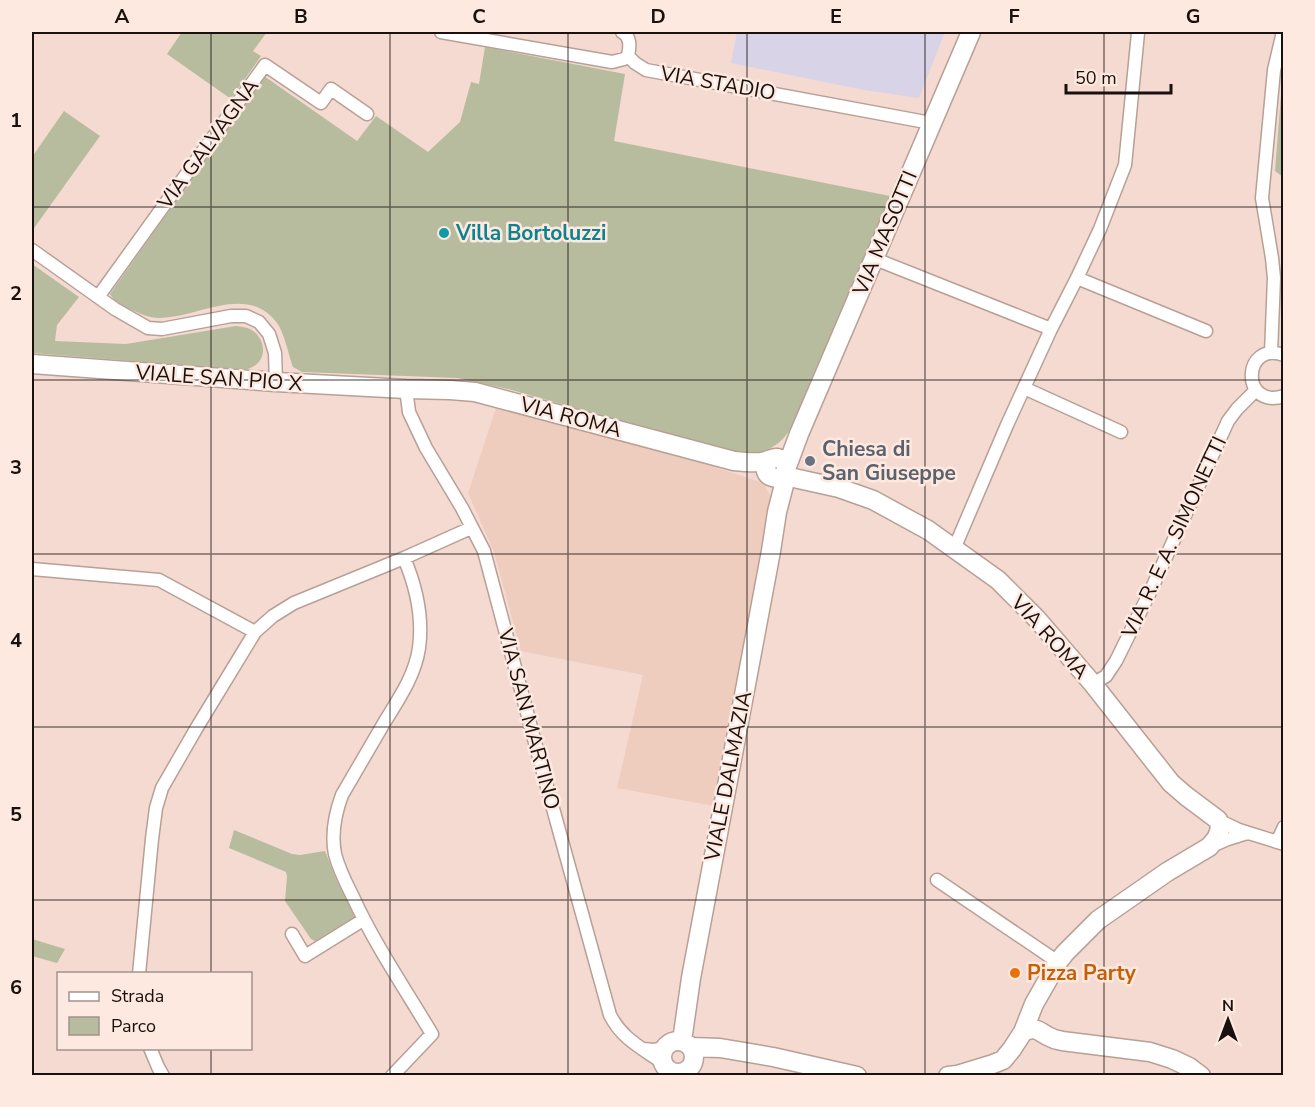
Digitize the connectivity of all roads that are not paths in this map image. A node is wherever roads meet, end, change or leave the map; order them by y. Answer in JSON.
{"nodes":[{"id":1,"x":441,"y":32,"type":"edge"},
{"id":2,"x":625,"y":32,"type":"edge"},
{"id":3,"x":971,"y":32,"type":"edge"},
{"id":4,"x":1137,"y":32,"type":"edge"},
{"id":5,"x":1283,"y":32,"type":"edge"},
{"id":6,"x":455,"y":33,"type":"edge"},
{"id":7,"x":628,"y":56,"type":"junction"},
{"id":8,"x":367,"y":114,"type":"dead end"},
{"id":9,"x":931,"y":123,"type":"junction"},
{"id":10,"x":32,"y":250,"type":"edge"},
{"id":11,"x":875,"y":259,"type":"junction"},
{"id":12,"x":1077,"y":278,"type":"junction"},
{"id":13,"x":98,"y":297,"type":"junction"},
{"id":14,"x":1051,"y":329,"type":"junction"},
{"id":15,"x":1206,"y":332,"type":"dead end"},
{"id":16,"x":1270,"y":352,"type":"junction"},
{"id":17,"x":1284,"y":355,"type":"edge"},
{"id":18,"x":32,"y":364,"type":"edge"},
{"id":19,"x":276,"y":382,"type":"junction"},
{"id":20,"x":1024,"y":388,"type":"junction"},
{"id":21,"x":406,"y":389,"type":"junction"},
{"id":22,"x":1256,"y":390,"type":"junction"},
{"id":23,"x":1284,"y":396,"type":"edge"},
{"id":24,"x":1121,"y":432,"type":"dead end"},
{"id":25,"x":775,"y":469,"type":"junction"},
{"id":26,"x":471,"y":528,"type":"junction"},
{"id":27,"x":954,"y":549,"type":"junction"},
{"id":28,"x":404,"y":558,"type":"junction"},
{"id":29,"x":32,"y":569,"type":"edge"},
{"id":30,"x":255,"y":632,"type":"junction"},
{"id":31,"x":1093,"y":684,"type":"junction"},
{"id":32,"x":1218,"y":820,"type":"junction"},
{"id":33,"x":1284,"y":827,"type":"edge"},
{"id":34,"x":1247,"y":833,"type":"junction"},
{"id":35,"x":1280,"y":843,"type":"edge"},
{"id":36,"x":1209,"y":847,"type":"junction"},
{"id":37,"x":937,"y":880,"type":"dead end"},
{"id":38,"x":363,"y":920,"type":"junction"},
{"id":39,"x":292,"y":934,"type":"dead end"},
{"id":40,"x":1058,"y":962,"type":"junction"},
{"id":41,"x":140,"y":972,"type":"edge"},
{"id":42,"x":1032,"y":1032,"type":"junction"},
{"id":43,"x":686,"y":1044,"type":"junction"},
{"id":44,"x":151,"y":1050,"type":"edge"},
{"id":45,"x":668,"y":1065,"type":"edge"},
{"id":46,"x":164,"y":1076,"type":"edge"},
{"id":47,"x":392,"y":1076,"type":"edge"},
{"id":48,"x":857,"y":1076,"type":"edge"},
{"id":49,"x":948,"y":1076,"type":"edge"},
{"id":50,"x":1201,"y":1076,"type":"edge"}],
"edges":[{"from":1,"to":6,"type":"street"},
{"from":2,"to":7,"type":"street"},
{"from":3,"to":9,"type":"street","name":"VIA MASOTTI"},
{"from":4,"to":12,"type":"street"},
{"from":5,"to":16,"type":"street"},
{"from":6,"to":7,"type":"street"},
{"from":7,"to":9,"type":"street","name":"VIA STADIO"},
{"from":8,"to":13,"type":"street","name":"VIA GALVAGNA"},
{"from":9,"to":11,"type":"street","name":"VIA MASOTTI"},
{"from":10,"to":13,"type":"street"},
{"from":11,"to":14,"type":"street"},
{"from":11,"to":25,"type":"street","name":"VIA MASOTTI"},
{"from":12,"to":14,"type":"street"},
{"from":12,"to":15,"type":"street"},
{"from":13,"to":19,"type":"street"},
{"from":14,"to":20,"type":"street"},
{"from":16,"to":17,"type":"street"},
{"from":16,"to":22,"type":"street"},
{"from":18,"to":19,"type":"street","name":"VIALE SAN PIO X"},
{"from":19,"to":21,"type":"street","name":"VIALE SAN PIO X"},
{"from":20,"to":24,"type":"street"},
{"from":20,"to":27,"type":"street"},
{"from":21,"to":25,"type":"street","name":"VIA ROMA"},
{"from":21,"to":26,"type":"street","name":"VIA SAN MARTINO"},
{"from":22,"to":23,"type":"street"},
{"from":22,"to":31,"type":"street","name":"VIA R. E A. SIMONETTI"},
{"from":25,"to":27,"type":"street","name":"VIA ROMA"},
{"from":25,"to":43,"type":"street","name":"VIALE DALMAZIA"},
{"from":26,"to":28,"type":"street"},
{"from":26,"to":45,"type":"street","name":"VIA SAN MARTINO"},
{"from":27,"to":31,"type":"street","name":"VIA ROMA"},
{"from":28,"to":30,"type":"street"},
{"from":28,"to":38,"type":"street"},
{"from":29,"to":30,"type":"street"},
{"from":30,"to":41,"type":"street"},
{"from":31,"to":32,"type":"street","name":"VIA ROMA"},
{"from":32,"to":34,"type":"street","name":"VIA ROMA"},
{"from":32,"to":36,"type":"street"},
{"from":33,"to":35,"type":"street"},
{"from":34,"to":35,"type":"street","name":"VIA ROMA"},
{"from":34,"to":36,"type":"street"},
{"from":36,"to":40,"type":"street"},
{"from":37,"to":40,"type":"street"},
{"from":38,"to":39,"type":"street"},
{"from":38,"to":47,"type":"street"},
{"from":40,"to":42,"type":"street"},
{"from":42,"to":49,"type":"street"},
{"from":42,"to":50,"type":"street"},
{"from":43,"to":45,"type":"street"},
{"from":43,"to":45,"type":"street"},
{"from":43,"to":48,"type":"street"},
{"from":44,"to":46,"type":"street"}]}
